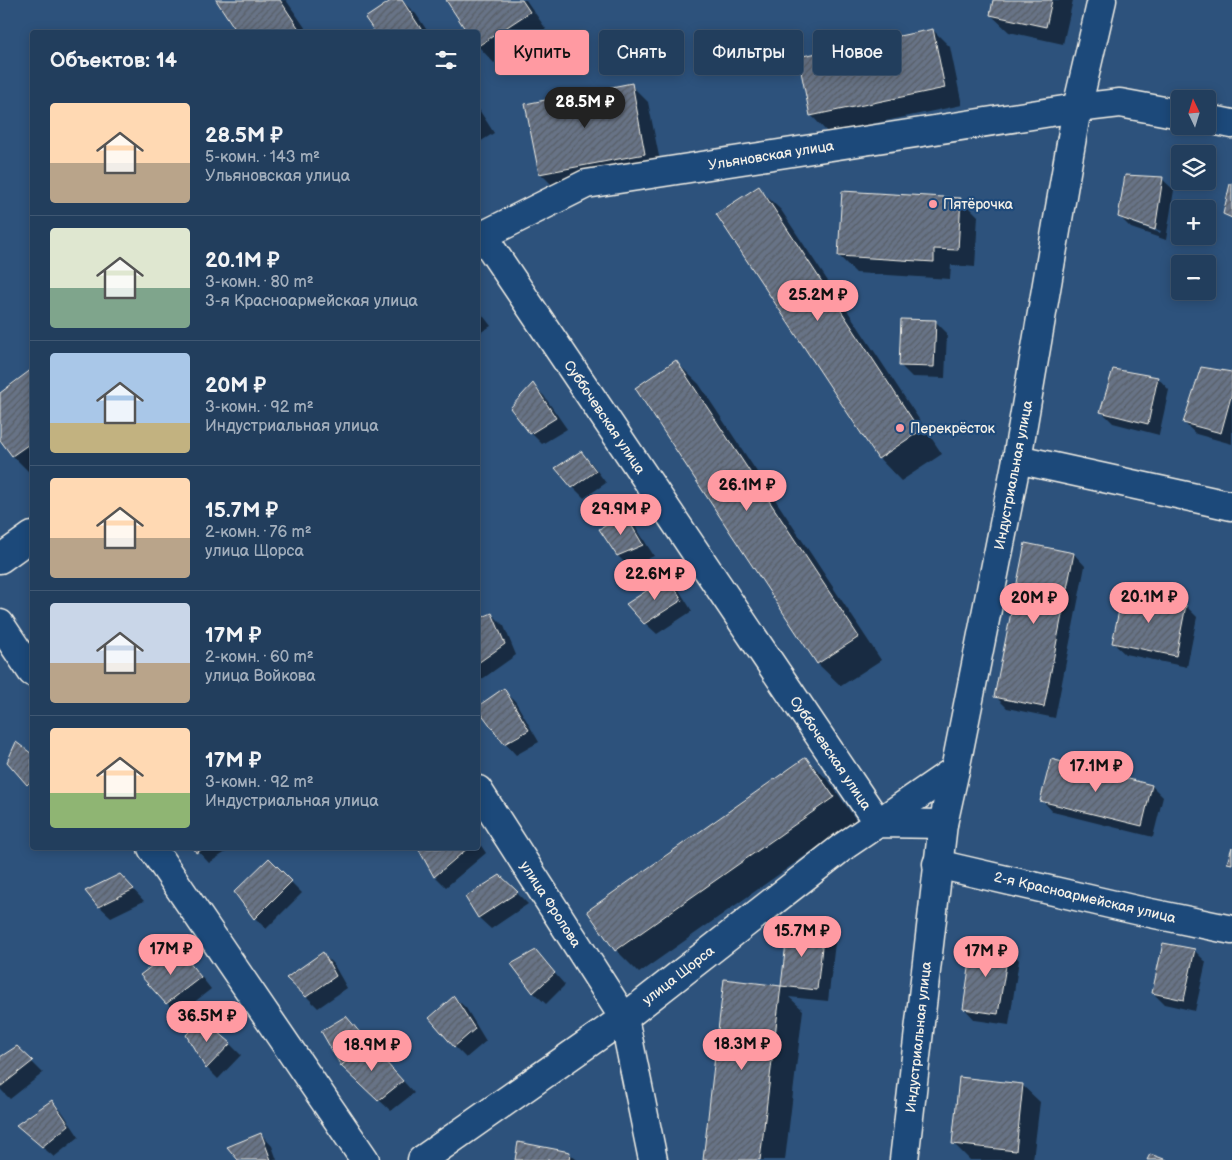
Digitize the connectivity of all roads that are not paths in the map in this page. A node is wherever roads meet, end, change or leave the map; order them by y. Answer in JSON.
{"nodes":[{"id":1,"x":1102,"y":0,"type":"edge"},
{"id":2,"x":1077,"y":108,"type":"junction"},
{"id":3,"x":1171,"y":112,"type":"edge"},
{"id":4,"x":1216,"y":121,"type":"edge"},
{"id":5,"x":1232,"y":124,"type":"edge"},
{"id":6,"x":480,"y":236,"type":"edge"},
{"id":7,"x":1017,"y":459,"type":"junction"},
{"id":8,"x":1232,"y":506,"type":"edge"},
{"id":9,"x":30,"y":537,"type":"edge"},
{"id":10,"x":0,"y":559,"type":"edge"},
{"id":11,"x":0,"y":624,"type":"edge"},
{"id":12,"x":30,"y":669,"type":"edge"},
{"id":13,"x":955,"y":770,"type":"junction"},
{"id":14,"x":480,"y":793,"type":"edge"},
{"id":15,"x":878,"y":823,"type":"junction"},
{"id":16,"x":943,"y":824,"type":"junction"},
{"id":17,"x":153,"y":850,"type":"edge"},
{"id":18,"x":937,"y":864,"type":"junction"},
{"id":19,"x":1232,"y":930,"type":"edge"},
{"id":20,"x":624,"y":1018,"type":"junction"},
{"id":21,"x":365,"y":1160,"type":"edge"},
{"id":22,"x":422,"y":1160,"type":"edge"},
{"id":23,"x":653,"y":1160,"type":"edge"},
{"id":24,"x":904,"y":1160,"type":"edge"}],
"edges":[{"from":1,"to":2,"type":"street","name":"Индустриальная улица"},
{"from":2,"to":3,"type":"street","name":"Ульяновская улица"},
{"from":2,"to":6,"type":"street","name":"Ульяновская улица"},
{"from":2,"to":7,"type":"street","name":"Индустриальная улица"},
{"from":4,"to":5,"type":"street"},
{"from":6,"to":15,"type":"street","name":"Суббочевская улица"},
{"from":7,"to":8,"type":"street"},
{"from":7,"to":13,"type":"street","name":"Индустриальная улица"},
{"from":9,"to":10,"type":"street"},
{"from":11,"to":12,"type":"street"},
{"from":13,"to":15,"type":"street","name":"улица Щорса"},
{"from":13,"to":16,"type":"street","name":"Индустриальная улица"},
{"from":14,"to":20,"type":"street","name":"улица Фролова"},
{"from":15,"to":16,"type":"street"},
{"from":15,"to":20,"type":"street","name":"улица Щорса"},
{"from":16,"to":18,"type":"street","name":"Индустриальная улица"},
{"from":17,"to":21,"type":"street"},
{"from":18,"to":19,"type":"street","name":"2-я Красноармейская улица"},
{"from":18,"to":24,"type":"street","name":"Индустриальная улица"},
{"from":20,"to":22,"type":"street","name":"улица Щорса"},
{"from":20,"to":23,"type":"street"}]}
